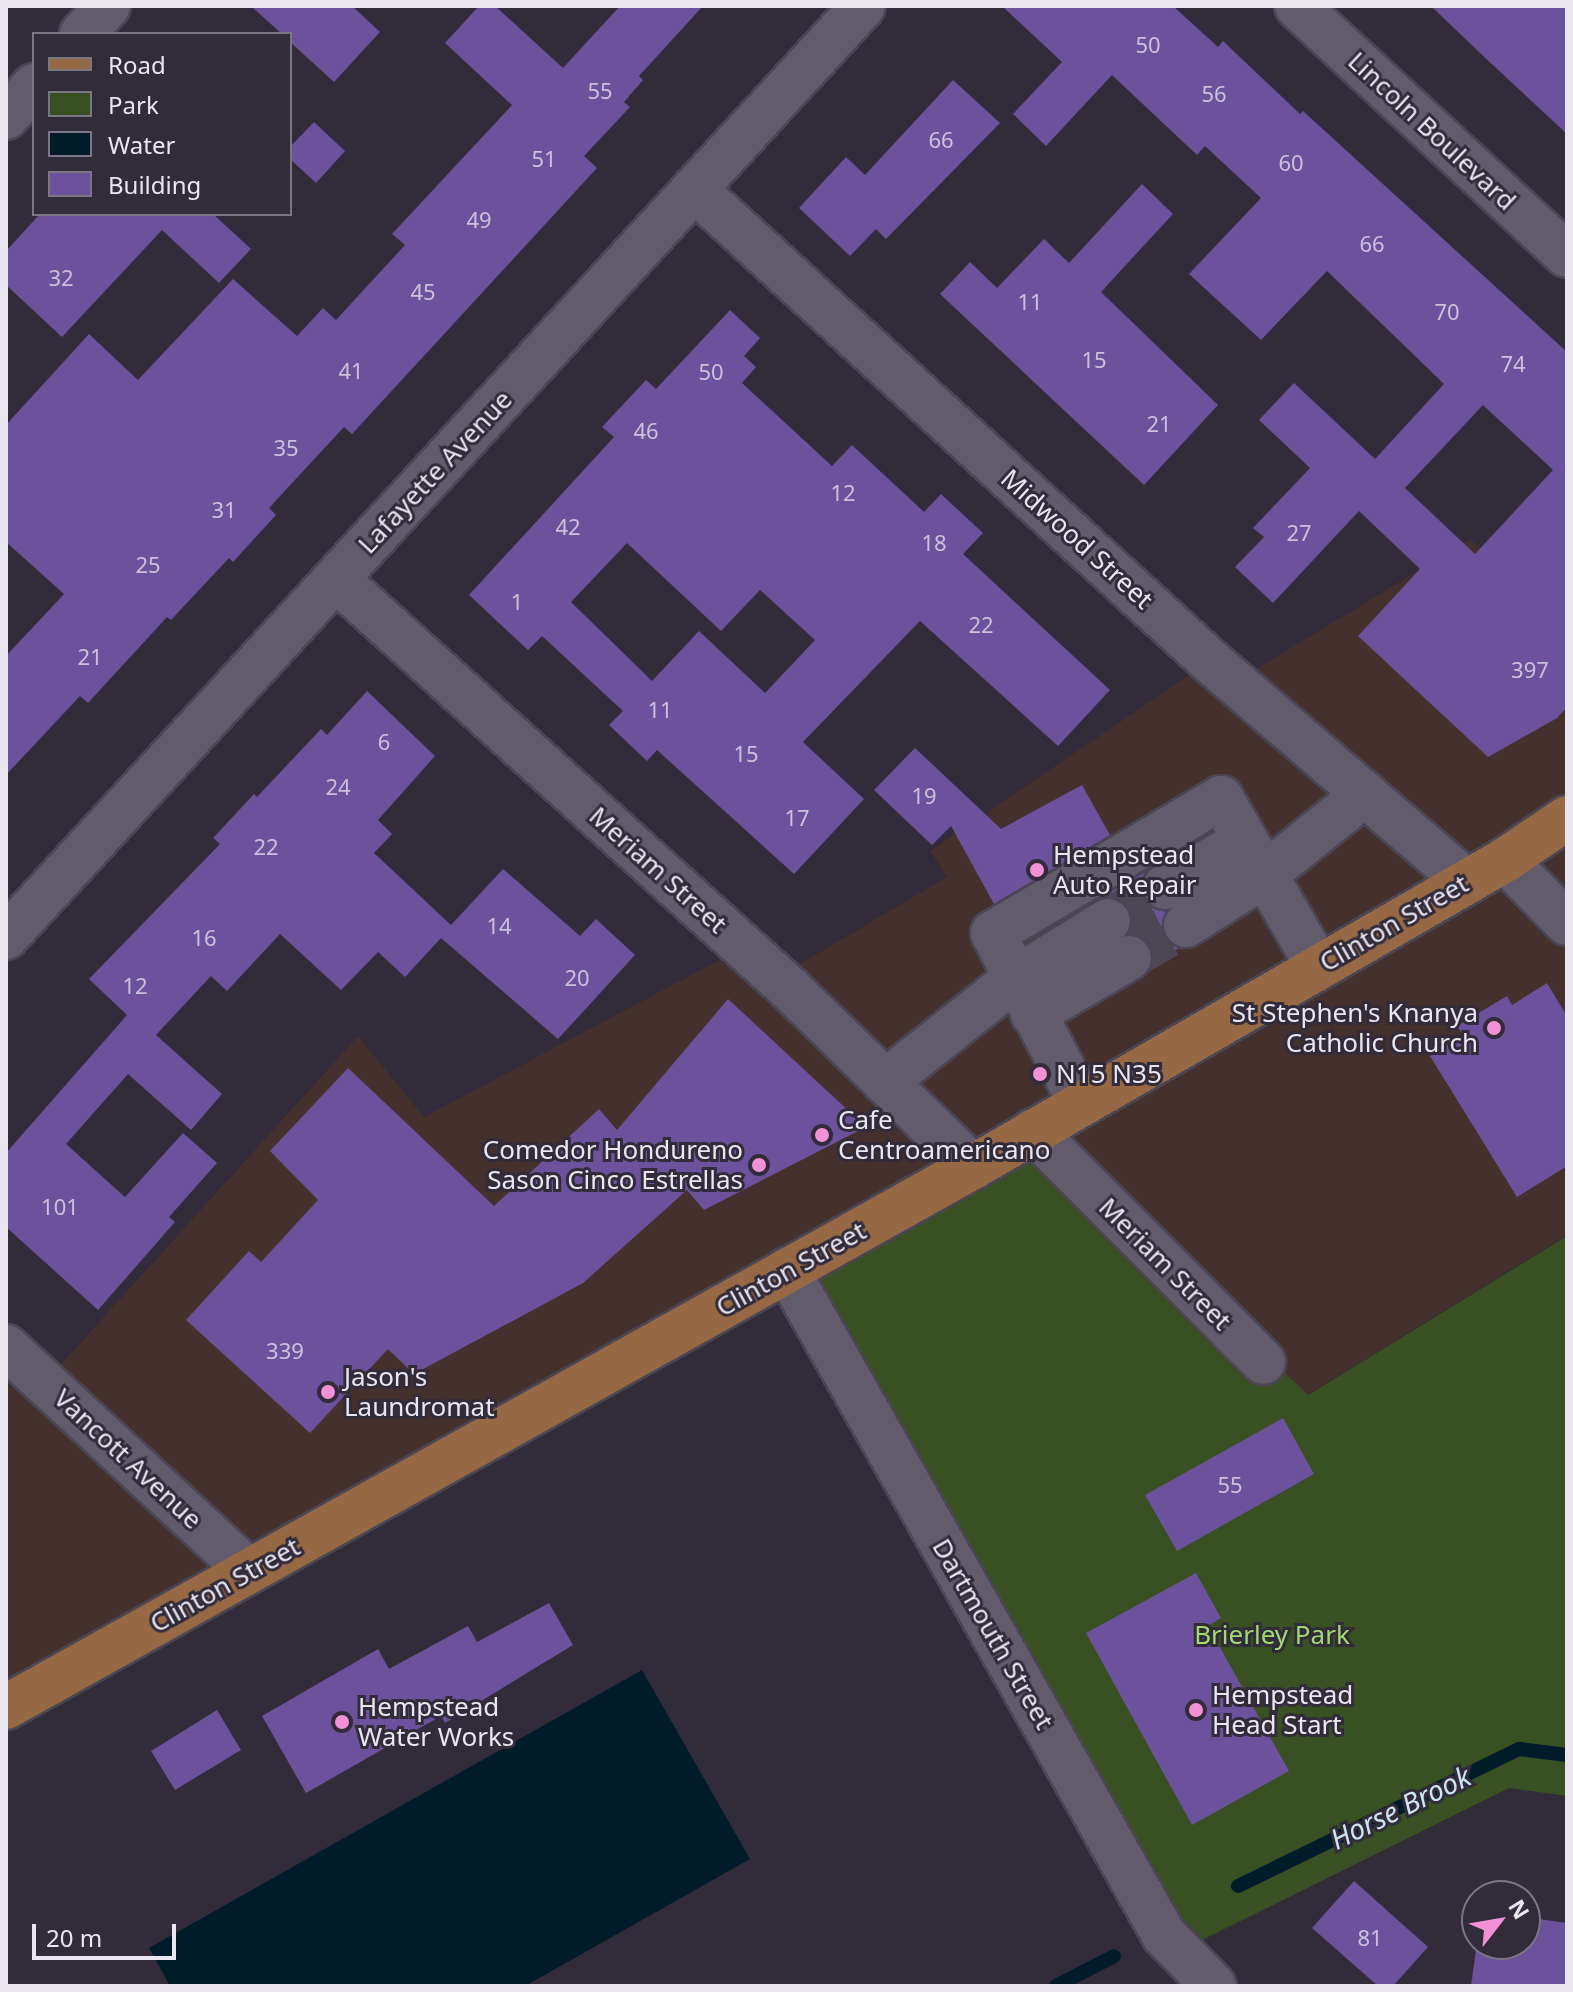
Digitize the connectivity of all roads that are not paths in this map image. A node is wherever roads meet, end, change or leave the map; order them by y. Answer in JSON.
{"nodes":[{"id":1,"x":108,"y":6,"type":"edge"},
{"id":2,"x":863,"y":6,"type":"edge"},
{"id":3,"x":1297,"y":6,"type":"edge"},
{"id":4,"x":84,"y":32,"type":"edge"},
{"id":5,"x":32,"y":88,"type":"edge"},
{"id":6,"x":6,"y":117,"type":"edge"},
{"id":7,"x":694,"y":189,"type":"junction"},
{"id":8,"x":1567,"y":255,"type":"edge"},
{"id":9,"x":336,"y":579,"type":"junction"},
{"id":10,"x":1365,"y":794,"type":"junction"},
{"id":11,"x":1567,"y":818,"type":"edge"},
{"id":12,"x":1253,"y":858,"type":"junction"},
{"id":13,"x":1505,"y":860,"type":"junction"},
{"id":14,"x":1466,"y":881,"type":"junction"},
{"id":15,"x":1165,"y":887,"type":"tunnel mouth"},
{"id":16,"x":1108,"y":921,"type":"tunnel mouth"},
{"id":17,"x":1567,"y":923,"type":"edge"},
{"id":18,"x":1186,"y":925,"type":"tunnel mouth"},
{"id":19,"x":6,"y":937,"type":"edge"},
{"id":20,"x":1129,"y":958,"type":"tunnel mouth"},
{"id":21,"x":1318,"y":967,"type":"junction"},
{"id":22,"x":1025,"y":996,"type":"junction"},
{"id":23,"x":885,"y":1082,"type":"junction"},
{"id":24,"x":1081,"y":1104,"type":"junction"},
{"id":25,"x":1033,"y":1131,"type":"junction"},
{"id":26,"x":973,"y":1167,"type":"junction"},
{"id":27,"x":787,"y":1270,"type":"junction"},
{"id":28,"x":6,"y":1347,"type":"edge"},
{"id":29,"x":1263,"y":1362,"type":"dead end"},
{"id":30,"x":249,"y":1571,"type":"junction"},
{"id":31,"x":6,"y":1707,"type":"edge"},
{"id":32,"x":1214,"y":1986,"type":"edge"}],
"edges":[{"from":1,"to":4,"type":"street"},
{"from":2,"to":7,"type":"street","name":"Lafayette Avenue"},
{"from":3,"to":8,"type":"street","name":"Lincoln Boulevard"},
{"from":5,"to":6,"type":"street"},
{"from":7,"to":9,"type":"street","name":"Lafayette Avenue"},
{"from":7,"to":10,"type":"street","name":"Midwood Street"},
{"from":9,"to":19,"type":"street","name":"Lafayette Avenue"},
{"from":9,"to":23,"type":"street","name":"Meriam Street"},
{"from":10,"to":12,"type":"street"},
{"from":10,"to":14,"type":"street","name":"Midwood Street"},
{"from":11,"to":13,"type":"main road","name":"Clinton Street"},
{"from":12,"to":15,"type":"street"},
{"from":12,"to":18,"type":"street"},
{"from":12,"to":21,"type":"street"},
{"from":12,"to":22,"type":"street"},
{"from":13,"to":14,"type":"main road","name":"Clinton Street"},
{"from":13,"to":17,"type":"street"},
{"from":14,"to":21,"type":"main road","name":"Clinton Street"},
{"from":16,"to":22,"type":"street"},
{"from":20,"to":22,"type":"street"},
{"from":21,"to":24,"type":"main road","name":"Clinton Street"},
{"from":22,"to":23,"type":"street"},
{"from":22,"to":24,"type":"street"},
{"from":23,"to":26,"type":"street","name":"Meriam Street"},
{"from":24,"to":25,"type":"main road","name":"Clinton Street"},
{"from":25,"to":26,"type":"main road","name":"Clinton Street"},
{"from":25,"to":29,"type":"street","name":"Meriam Street"},
{"from":26,"to":27,"type":"main road","name":"Clinton Street"},
{"from":27,"to":30,"type":"main road","name":"Clinton Street"},
{"from":27,"to":32,"type":"street","name":"Dartmouth Street"},
{"from":28,"to":30,"type":"street","name":"Vancott Avenue"},
{"from":30,"to":31,"type":"main road","name":"Clinton Street"}]}
